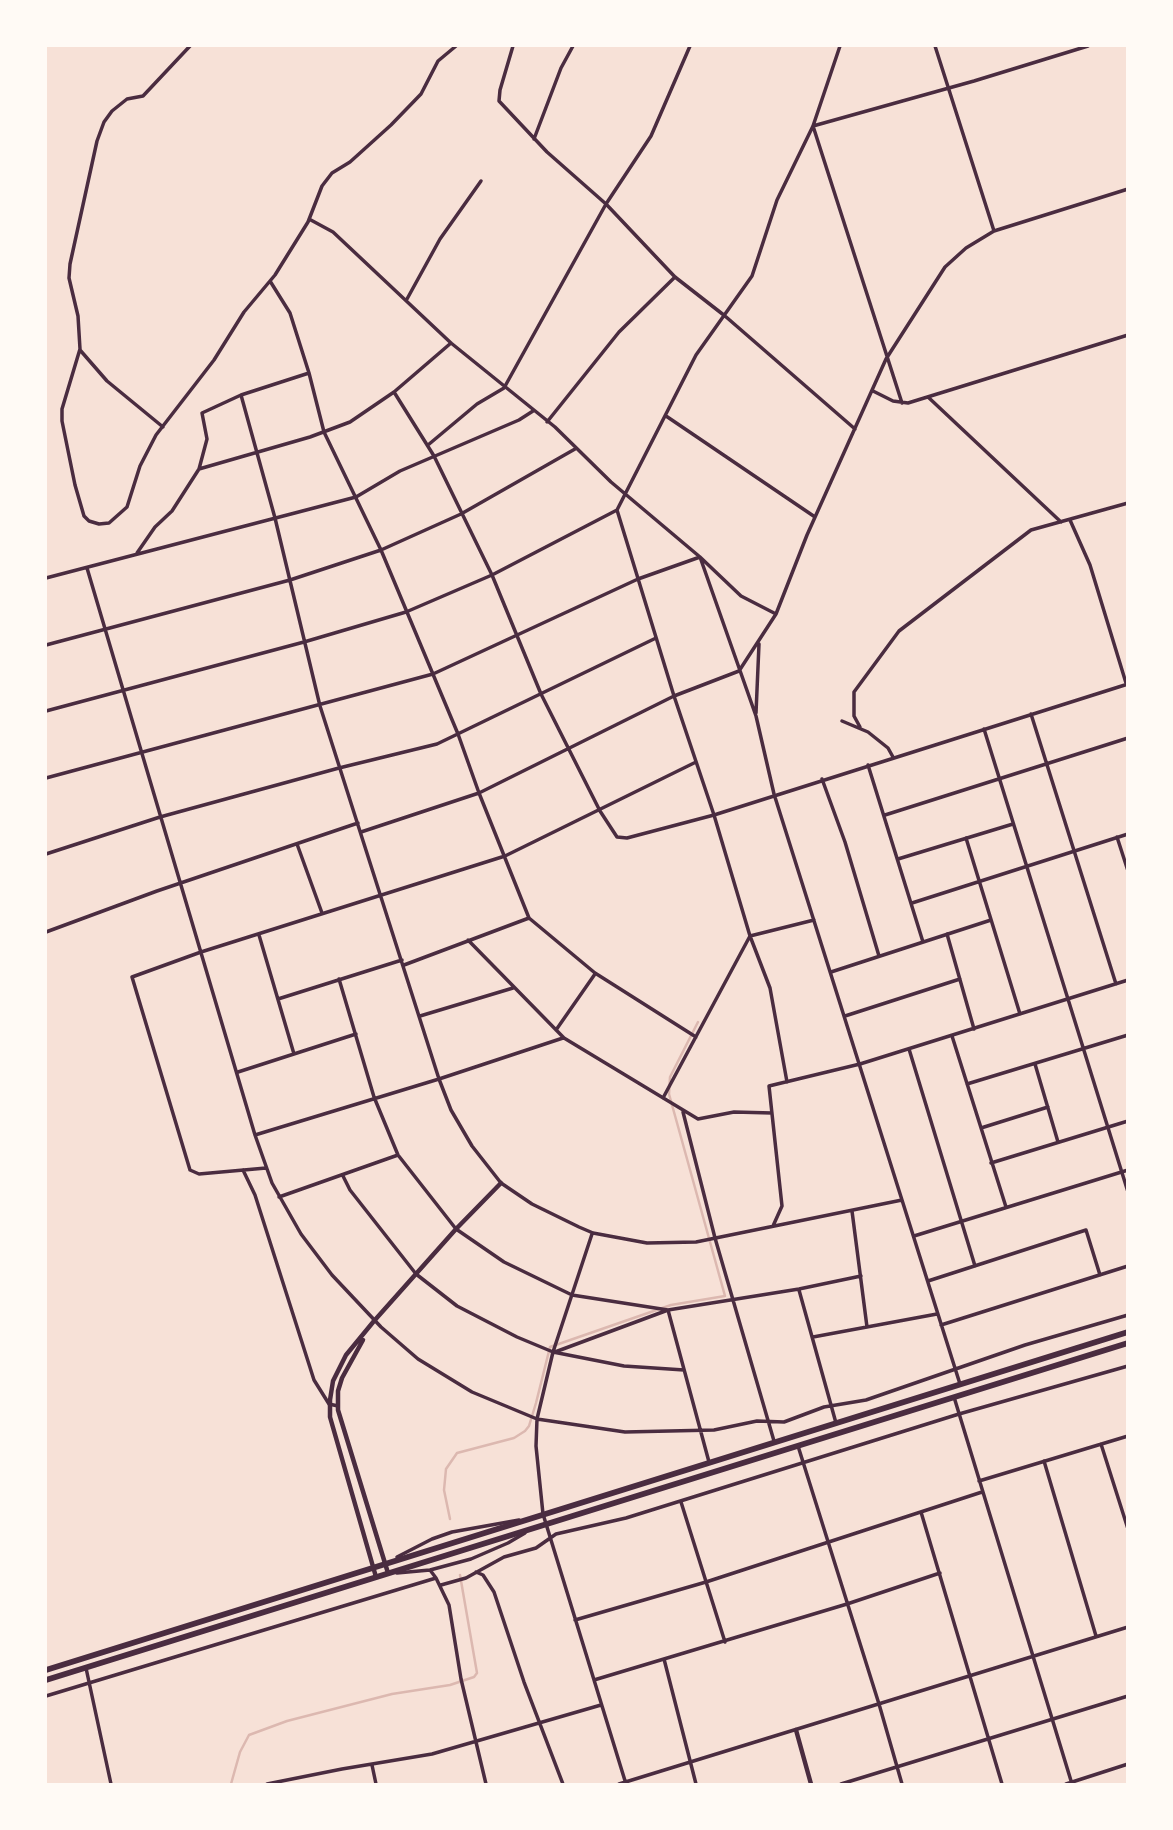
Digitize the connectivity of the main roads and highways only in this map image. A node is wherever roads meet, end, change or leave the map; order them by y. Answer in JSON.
{"nodes":[{"id":1,"x":1128,"y":1332,"type":"edge"},
{"id":2,"x":1128,"y":1343,"type":"edge"},
{"id":3,"x":46,"y":1670,"type":"edge"},
{"id":4,"x":46,"y":1680,"type":"edge"}],
"edges":[{"from":1,"to":3,"type":"highway"},
{"from":2,"to":4,"type":"highway"}]}
